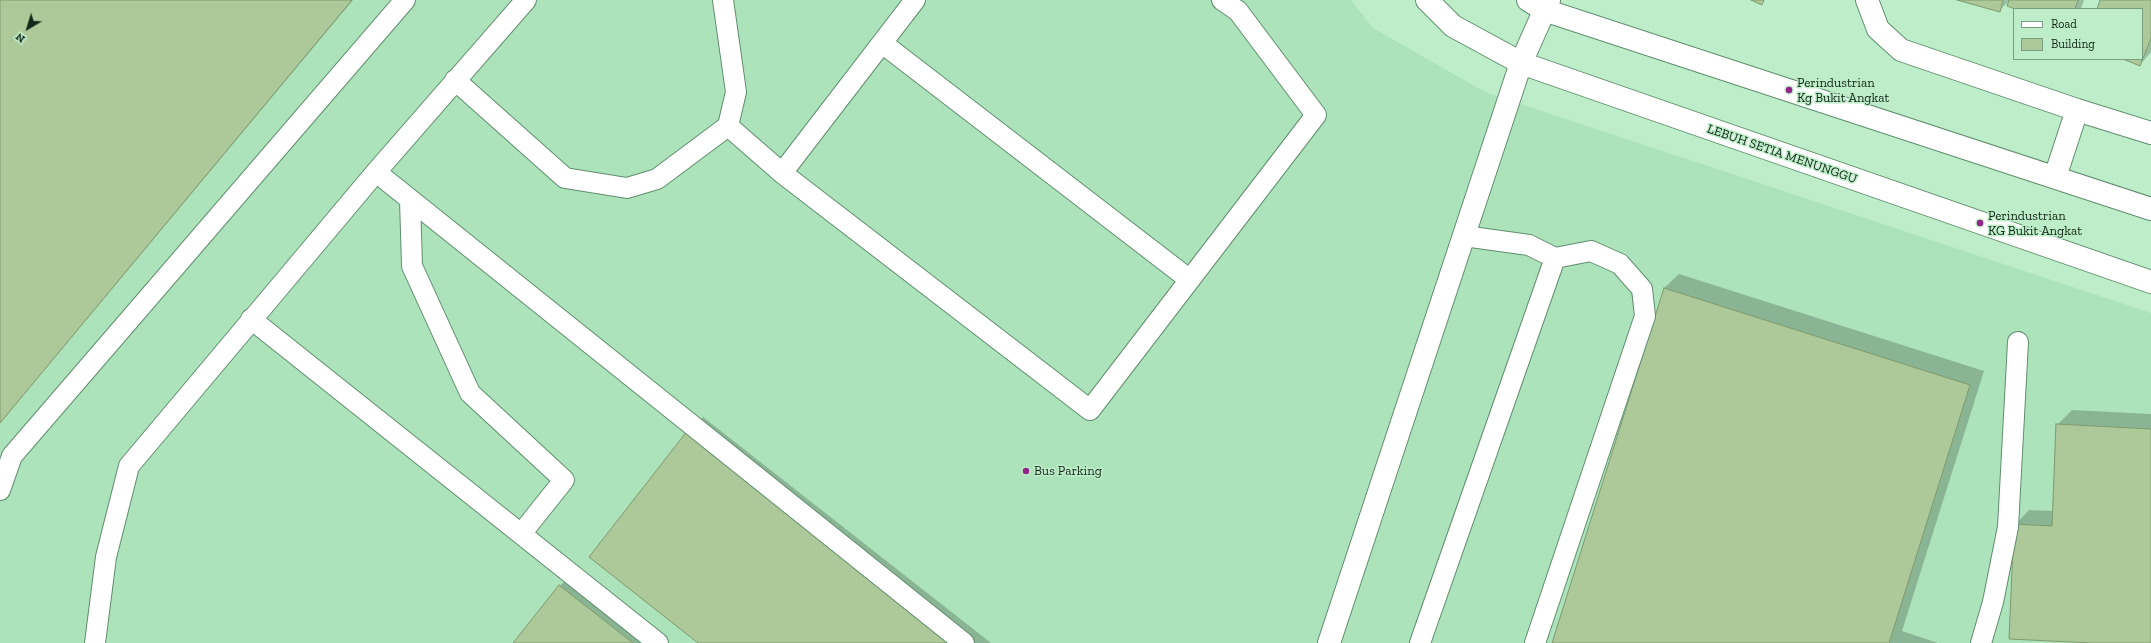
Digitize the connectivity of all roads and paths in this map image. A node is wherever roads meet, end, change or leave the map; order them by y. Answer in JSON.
{"nodes":[{"id":1,"x":405,"y":0,"type":"edge"},
{"id":2,"x":526,"y":0,"type":"edge"},
{"id":3,"x":723,"y":0,"type":"edge"},
{"id":4,"x":915,"y":0,"type":"edge"},
{"id":5,"x":1222,"y":0,"type":"edge"},
{"id":6,"x":1427,"y":0,"type":"edge"},
{"id":7,"x":1867,"y":0,"type":"edge"},
{"id":8,"x":1540,"y":3,"type":"edge"},
{"id":9,"x":882,"y":43,"type":"junction"},
{"id":10,"x":1521,"y":63,"type":"junction"},
{"id":11,"x":455,"y":80,"type":"junction"},
{"id":12,"x":2077,"y":110,"type":"junction"},
{"id":13,"x":728,"y":126,"type":"junction"},
{"id":14,"x":2151,"y":133,"type":"edge"},
{"id":15,"x":376,"y":172,"type":"junction"},
{"id":16,"x":782,"y":173,"type":"junction"},
{"id":17,"x":2055,"y":177,"type":"junction"},
{"id":18,"x":410,"y":200,"type":"junction"},
{"id":19,"x":2151,"y":209,"type":"edge"},
{"id":20,"x":1464,"y":236,"type":"junction"},
{"id":21,"x":1555,"y":258,"type":"junction"},
{"id":22,"x":1190,"y":280,"type":"junction"},
{"id":23,"x":2151,"y":282,"type":"edge"},
{"id":24,"x":251,"y":319,"type":"junction"},
{"id":25,"x":2018,"y":342,"type":"dead end"},
{"id":26,"x":0,"y":490,"type":"edge"},
{"id":27,"x":521,"y":534,"type":"junction"},
{"id":28,"x":95,"y":643,"type":"edge"},
{"id":29,"x":658,"y":643,"type":"edge"},
{"id":30,"x":964,"y":643,"type":"edge"},
{"id":31,"x":1329,"y":643,"type":"edge"},
{"id":32,"x":1420,"y":643,"type":"edge"},
{"id":33,"x":1535,"y":643,"type":"edge"},
{"id":34,"x":1981,"y":643,"type":"edge"}],
"edges":[{"from":1,"to":26,"type":"lane"},
{"from":2,"to":11,"type":"lane"},
{"from":3,"to":13,"type":"lane"},
{"from":4,"to":9,"type":"lane"},
{"from":5,"to":22,"type":"lane"},
{"from":6,"to":10,"type":"street","name":"LEBUH SETIA MENUNGGU"},
{"from":7,"to":12,"type":"street"},
{"from":8,"to":10,"type":"street"},
{"from":8,"to":17,"type":"street"},
{"from":9,"to":16,"type":"lane"},
{"from":9,"to":22,"type":"lane"},
{"from":10,"to":20,"type":"street"},
{"from":10,"to":23,"type":"street","name":"LEBUH SETIA MENUNGGU"},
{"from":11,"to":13,"type":"lane"},
{"from":11,"to":15,"type":"lane"},
{"from":12,"to":14,"type":"street"},
{"from":12,"to":17,"type":"street"},
{"from":13,"to":16,"type":"lane"},
{"from":15,"to":18,"type":"lane"},
{"from":15,"to":24,"type":"lane"},
{"from":16,"to":22,"type":"lane"},
{"from":17,"to":19,"type":"street"},
{"from":18,"to":27,"type":"lane"},
{"from":18,"to":30,"type":"lane"},
{"from":20,"to":21,"type":"lane"},
{"from":20,"to":31,"type":"street"},
{"from":21,"to":32,"type":"lane"},
{"from":21,"to":33,"type":"lane"},
{"from":24,"to":27,"type":"lane"},
{"from":24,"to":28,"type":"lane"},
{"from":25,"to":34,"type":"lane"},
{"from":27,"to":29,"type":"lane"}]}
